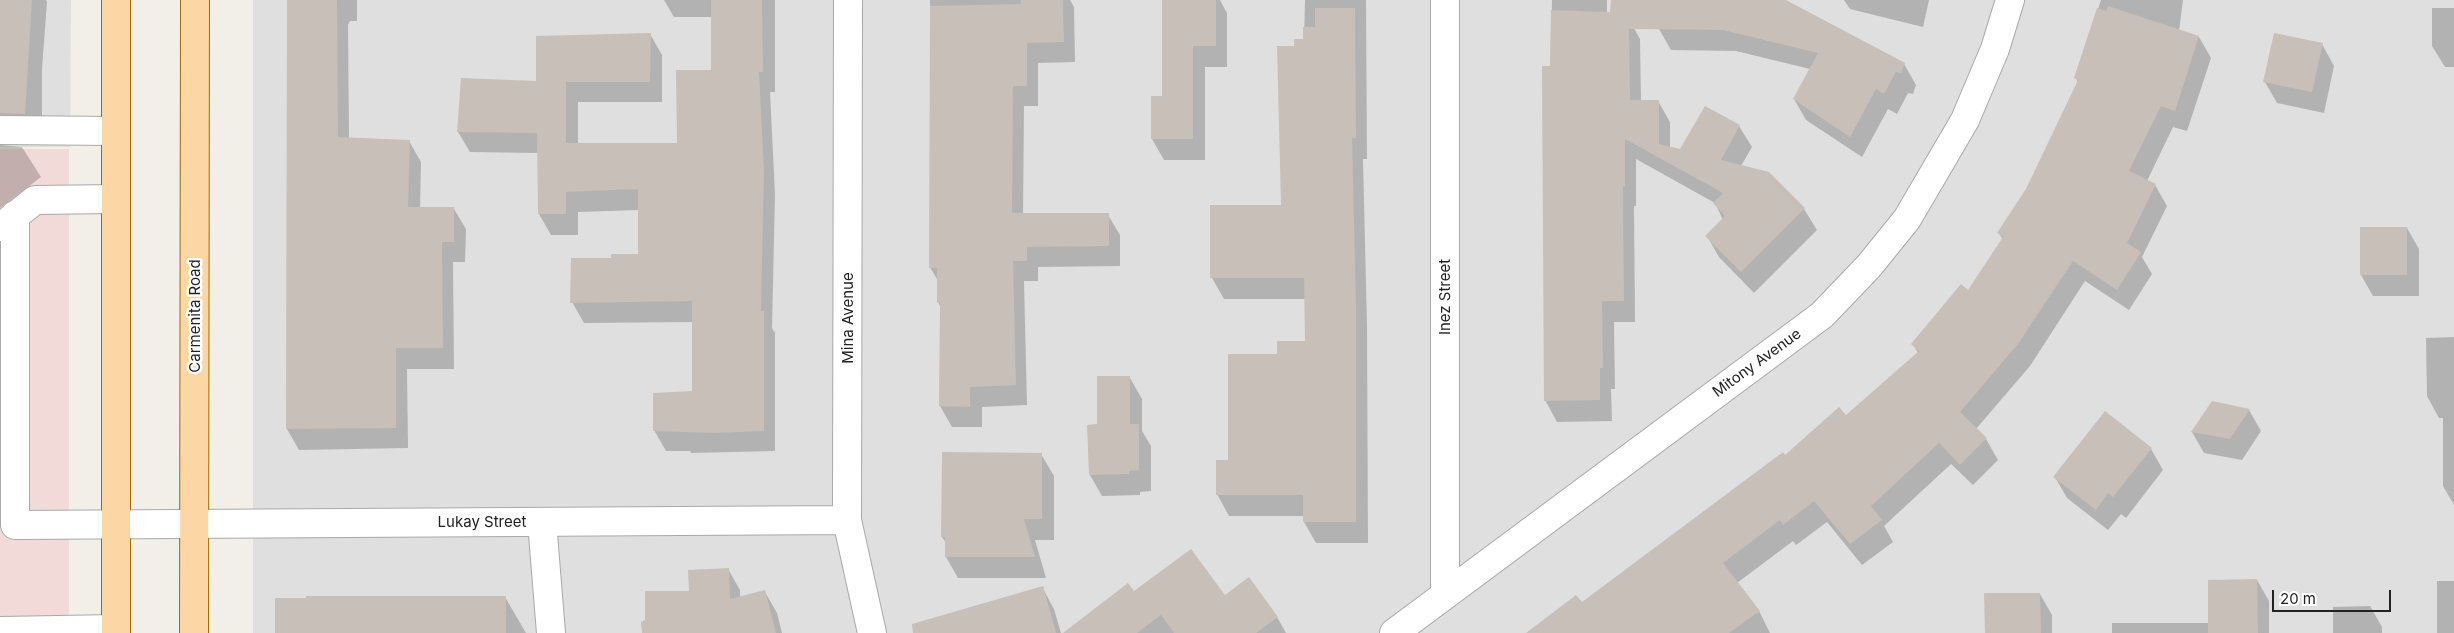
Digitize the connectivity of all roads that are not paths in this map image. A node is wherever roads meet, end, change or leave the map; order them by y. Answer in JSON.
{"nodes":[{"id":1,"x":116,"y":0,"type":"edge"},
{"id":2,"x":195,"y":0,"type":"edge"},
{"id":3,"x":848,"y":0,"type":"edge"},
{"id":4,"x":1445,"y":0,"type":"edge"},
{"id":5,"x":2010,"y":0,"type":"edge"},
{"id":6,"x":0,"y":130,"type":"edge"},
{"id":7,"x":116,"y":131,"type":"junction"},
{"id":8,"x":116,"y":199,"type":"junction"},
{"id":9,"x":8,"y":222,"type":"edge"},
{"id":10,"x":847,"y":520,"type":"junction"},
{"id":11,"x":542,"y":522,"type":"junction"},
{"id":12,"x":116,"y":524,"type":"junction"},
{"id":13,"x":194,"y":524,"type":"junction"},
{"id":14,"x":1445,"y":593,"type":"junction"},
{"id":15,"x":0,"y":631,"type":"edge"},
{"id":16,"x":116,"y":631,"type":"edge"},
{"id":17,"x":1400,"y":631,"type":"edge"},
{"id":18,"x":194,"y":633,"type":"edge"},
{"id":19,"x":551,"y":633,"type":"edge"},
{"id":20,"x":872,"y":633,"type":"edge"}],
"edges":[{"from":1,"to":7,"type":"main road"},
{"from":2,"to":13,"type":"main road","name":"Carmenita Road"},
{"from":3,"to":10,"type":"street","name":"Mina Avenue"},
{"from":4,"to":14,"type":"street","name":"Inez Street"},
{"from":5,"to":14,"type":"street","name":"Mitony Avenue"},
{"from":6,"to":7,"type":"street"},
{"from":7,"to":8,"type":"main road"},
{"from":8,"to":9,"type":"street"},
{"from":8,"to":12,"type":"main road"},
{"from":9,"to":12,"type":"street","name":"Lukay Street"},
{"from":10,"to":11,"type":"street","name":"Lukay Street"},
{"from":10,"to":20,"type":"street","name":"Mina Avenue"},
{"from":11,"to":13,"type":"street","name":"Lukay Street"},
{"from":11,"to":19,"type":"street"},
{"from":12,"to":13,"type":"street","name":"Lukay Street"},
{"from":12,"to":16,"type":"main road"},
{"from":13,"to":18,"type":"main road","name":"Carmenita Road"},
{"from":14,"to":17,"type":"street","name":"Mitony Avenue"},
{"from":15,"to":16,"type":"street"}]}
